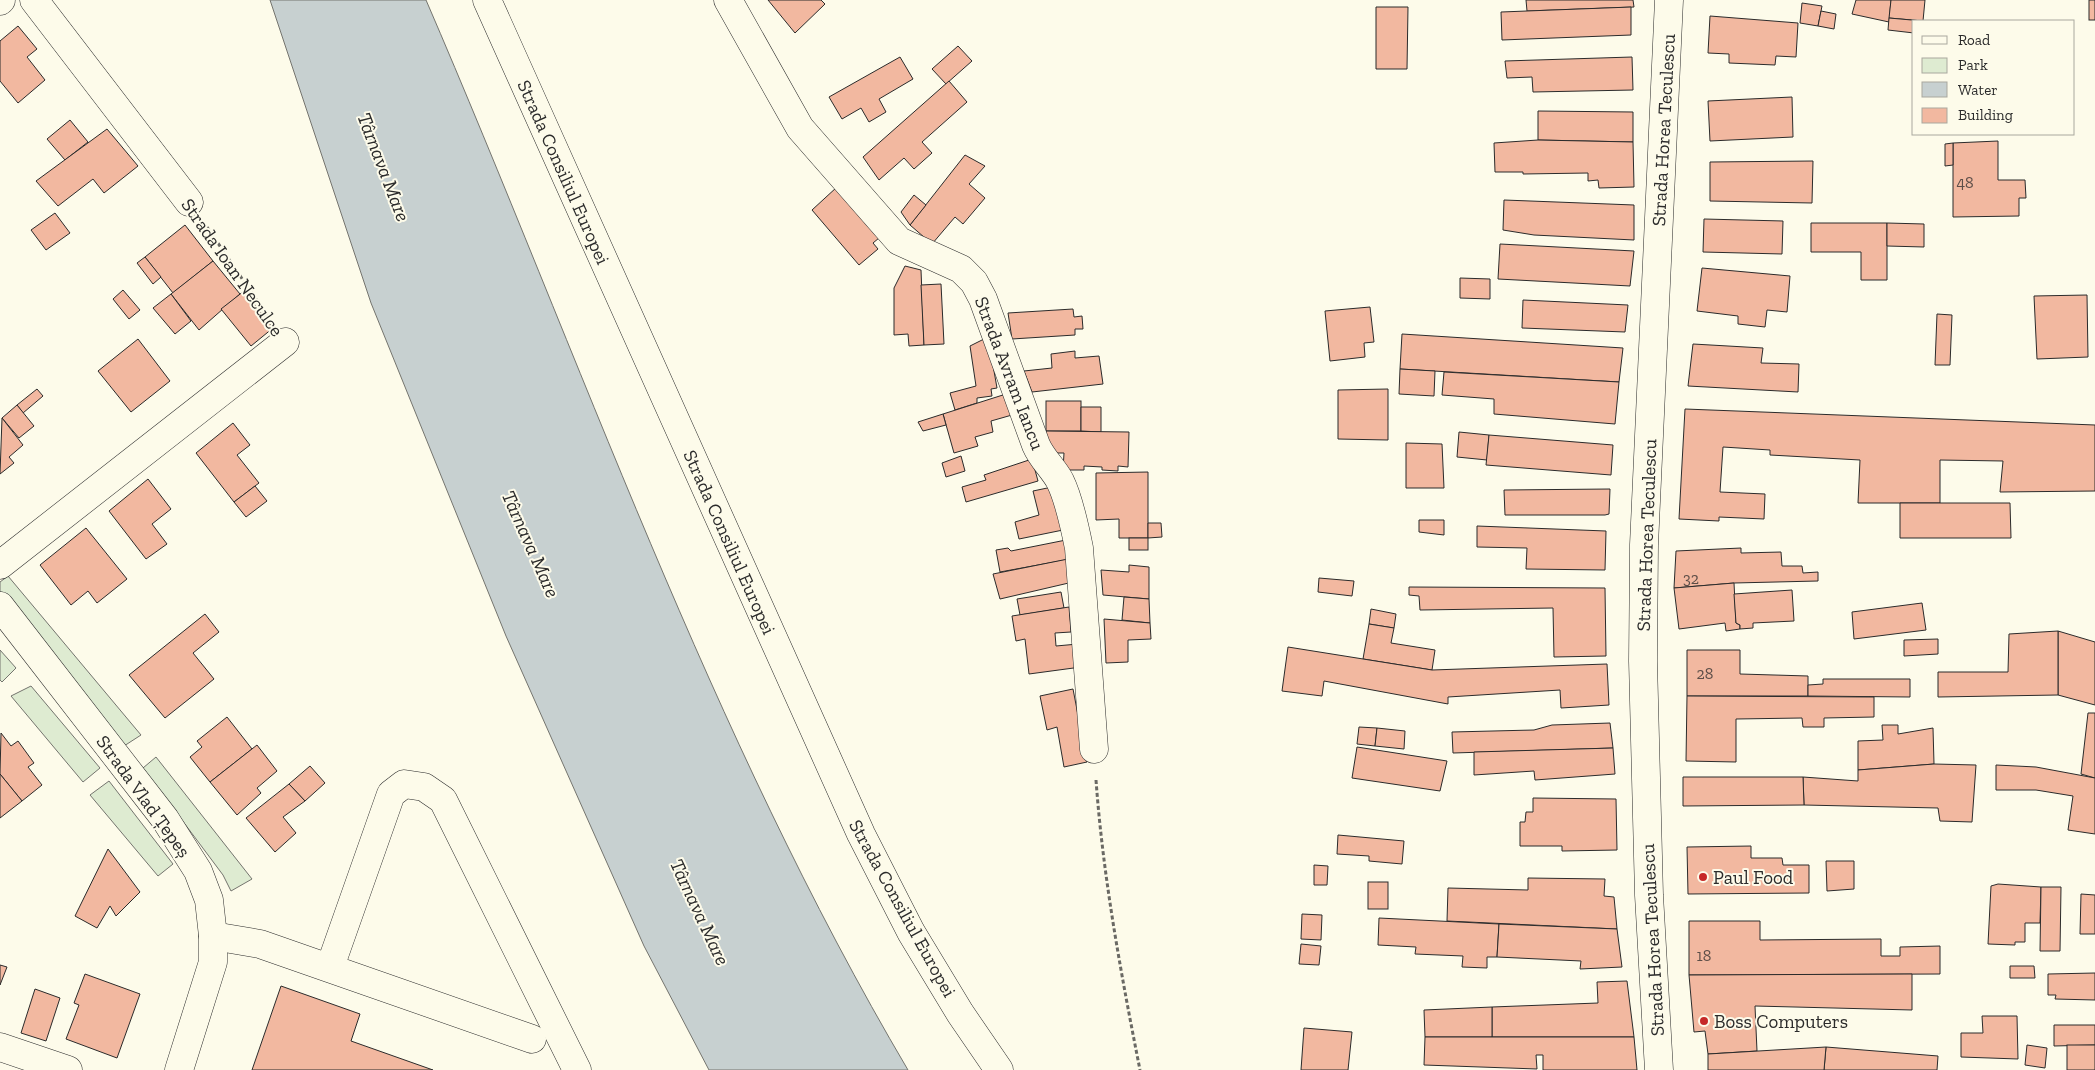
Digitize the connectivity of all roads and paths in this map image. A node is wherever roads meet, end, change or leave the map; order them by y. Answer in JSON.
{"nodes":[{"id":1,"x":34,"y":0,"type":"edge"},
{"id":2,"x":487,"y":0,"type":"edge"},
{"id":3,"x":728,"y":0,"type":"edge"},
{"id":4,"x":1669,"y":0,"type":"edge"},
{"id":5,"x":190,"y":202,"type":"joint"},
{"id":6,"x":285,"y":342,"type":"joint"},
{"id":7,"x":0,"y":565,"type":"edge"},
{"id":8,"x":0,"y":606,"type":"edge"},
{"id":9,"x":1094,"y":749,"type":"joint"},
{"id":10,"x":213,"y":936,"type":"junction"},
{"id":11,"x":330,"y":967,"type":"junction"},
{"id":12,"x":532,"y":1039,"type":"dead end"},
{"id":13,"x":0,"y":1047,"type":"edge"},
{"id":14,"x":68,"y":1070,"type":"edge"},
{"id":15,"x":178,"y":1070,"type":"edge"},
{"id":16,"x":577,"y":1070,"type":"edge"},
{"id":17,"x":999,"y":1070,"type":"edge"},
{"id":18,"x":1140,"y":1070,"type":"edge"},
{"id":19,"x":1659,"y":1070,"type":"edge"}],
"edges":[{"from":1,"to":5,"type":"main road","name":"Strada Ioan Neculce"},
{"from":2,"to":17,"type":"main road","name":"Strada Consiliul Europei"},
{"from":3,"to":9,"type":"main road","name":"Strada Avram Iancu"},
{"from":4,"to":19,"type":"main road","name":"Strada Horea Teculescu"},
{"from":5,"to":6,"type":"path","name":"Strada Ioan Neculce"},
{"from":6,"to":7,"type":"main road","name":"Strada Ioan Neculce"},
{"from":8,"to":10,"type":"main road","name":"Strada Vlad Țepeș"},
{"from":9,"to":18,"type":"path"},
{"from":10,"to":11,"type":"main road"},
{"from":10,"to":15,"type":"main road","name":"Strada Vlad Țepeș"},
{"from":11,"to":12,"type":"main road"},
{"from":11,"to":16,"type":"main road"},
{"from":13,"to":14,"type":"main road"}]}
